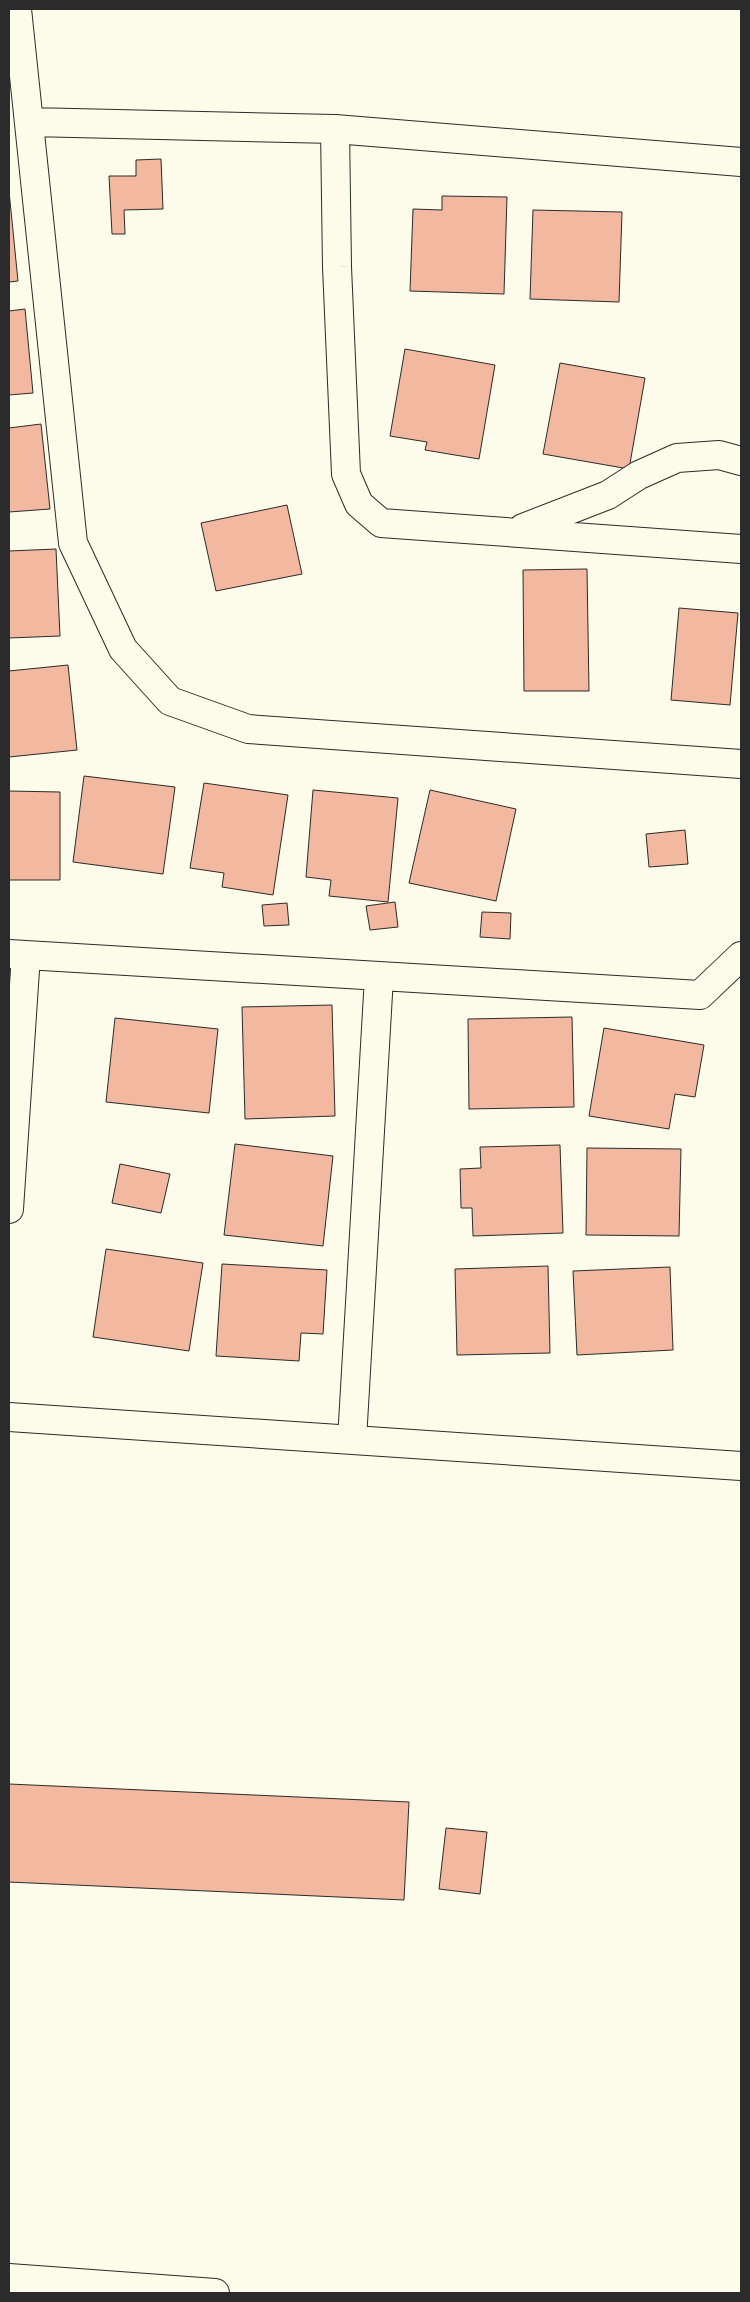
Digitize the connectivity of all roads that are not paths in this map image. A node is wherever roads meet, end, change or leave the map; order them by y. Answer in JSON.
{"nodes":[{"id":1,"x":17,"y":9,"type":"edge"},
{"id":2,"x":30,"y":122,"type":"junction"},
{"id":3,"x":335,"y":129,"type":"junction"},
{"id":4,"x":741,"y":162,"type":"edge"},
{"id":5,"x":741,"y":461,"type":"edge"},
{"id":6,"x":512,"y":532,"type":"junction"},
{"id":7,"x":741,"y":549,"type":"edge"},
{"id":8,"x":741,"y":764,"type":"edge"},
{"id":9,"x":17,"y":955,"type":"edge"},
{"id":10,"x":741,"y":956,"type":"edge"},
{"id":11,"x":379,"y":977,"type":"junction"},
{"id":12,"x":9,"y":1209,"type":"edge"},
{"id":13,"x":9,"y":1417,"type":"edge"},
{"id":14,"x":352,"y":1440,"type":"junction"},
{"id":15,"x":741,"y":1466,"type":"edge"},
{"id":16,"x":9,"y":2278,"type":"edge"},
{"id":17,"x":47,"y":2287,"type":"edge"},
{"id":18,"x":215,"y":2293,"type":"edge"}],
"edges":[{"from":1,"to":2,"type":"street"},
{"from":2,"to":3,"type":"street"},
{"from":2,"to":8,"type":"street"},
{"from":3,"to":4,"type":"street"},
{"from":3,"to":6,"type":"street"},
{"from":5,"to":6,"type":"street"},
{"from":6,"to":7,"type":"street"},
{"from":9,"to":11,"type":"street"},
{"from":9,"to":12,"type":"street"},
{"from":10,"to":11,"type":"street"},
{"from":11,"to":14,"type":"street"},
{"from":13,"to":14,"type":"street"},
{"from":14,"to":15,"type":"street"},
{"from":16,"to":17,"type":"street"},
{"from":17,"to":18,"type":"street"}]}
